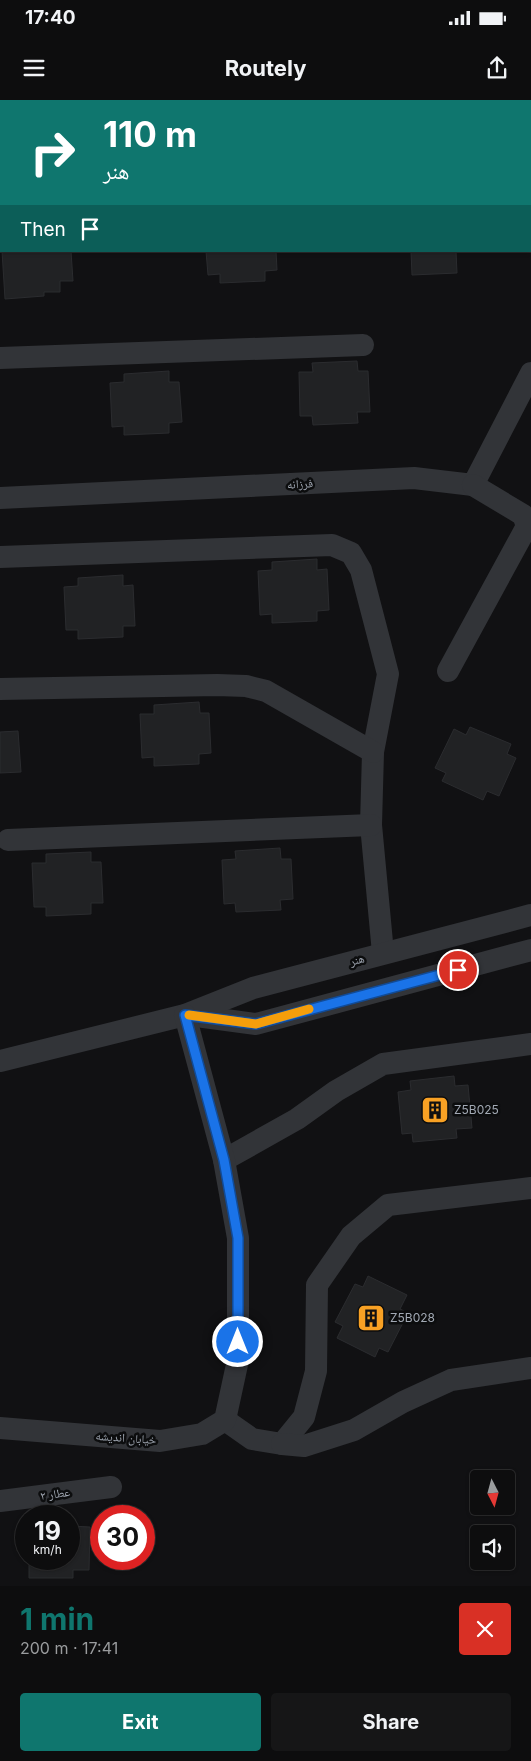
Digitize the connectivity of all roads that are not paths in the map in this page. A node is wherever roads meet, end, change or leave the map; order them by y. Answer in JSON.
{"nodes":[{"id":1,"x":363,"y":345,"type":"dead end"},
{"id":2,"x":0,"y":358,"type":"edge"},
{"id":3,"x":531,"y":372,"type":"edge"},
{"id":4,"x":473,"y":485,"type":"junction"},
{"id":5,"x":0,"y":498,"type":"edge"},
{"id":6,"x":0,"y":558,"type":"edge"},
{"id":7,"x":448,"y":671,"type":"dead end"},
{"id":8,"x":0,"y":689,"type":"edge"},
{"id":9,"x":373,"y":752,"type":"junction"},
{"id":10,"x":371,"y":825,"type":"junction"},
{"id":11,"x":8,"y":840,"type":"dead end"},
{"id":12,"x":531,"y":915,"type":"edge"},
{"id":13,"x":531,"y":950,"type":"edge"},
{"id":14,"x":383,"y":953,"type":"junction"},
{"id":15,"x":185,"y":1015,"type":"junction"},
{"id":16,"x":531,"y":1044,"type":"edge"},
{"id":17,"x":0,"y":1061,"type":"edge"},
{"id":18,"x":224,"y":1160,"type":"junction"},
{"id":19,"x":531,"y":1188,"type":"edge"},
{"id":20,"x":531,"y":1368,"type":"edge"},
{"id":21,"x":225,"y":1420,"type":"junction"},
{"id":22,"x":0,"y":1428,"type":"edge"},
{"id":23,"x":282,"y":1444,"type":"junction"},
{"id":24,"x":111,"y":1487,"type":"dead end"},
{"id":25,"x":0,"y":1501,"type":"edge"}],
"edges":[{"from":1,"to":2,"type":"street"},
{"from":3,"to":4,"type":"street"},
{"from":4,"to":5,"type":"street","name":"فرزانه"},
{"from":4,"to":7,"type":"street"},
{"from":6,"to":9,"type":"street"},
{"from":8,"to":9,"type":"street"},
{"from":9,"to":10,"type":"street"},
{"from":10,"to":11,"type":"street"},
{"from":10,"to":14,"type":"street"},
{"from":12,"to":14,"type":"street","name":"هنر"},
{"from":13,"to":15,"type":"street","name":"هنر"},
{"from":14,"to":15,"type":"street","name":"هنر"},
{"from":15,"to":17,"type":"street","name":"هنر"},
{"from":15,"to":18,"type":"street"},
{"from":16,"to":18,"type":"street"},
{"from":18,"to":21,"type":"street"},
{"from":19,"to":23,"type":"street"},
{"from":20,"to":23,"type":"street"},
{"from":21,"to":22,"type":"street","name":"خیابان اندیشه"},
{"from":21,"to":23,"type":"street"},
{"from":24,"to":25,"type":"street","name":"عطار ۲"}]}
